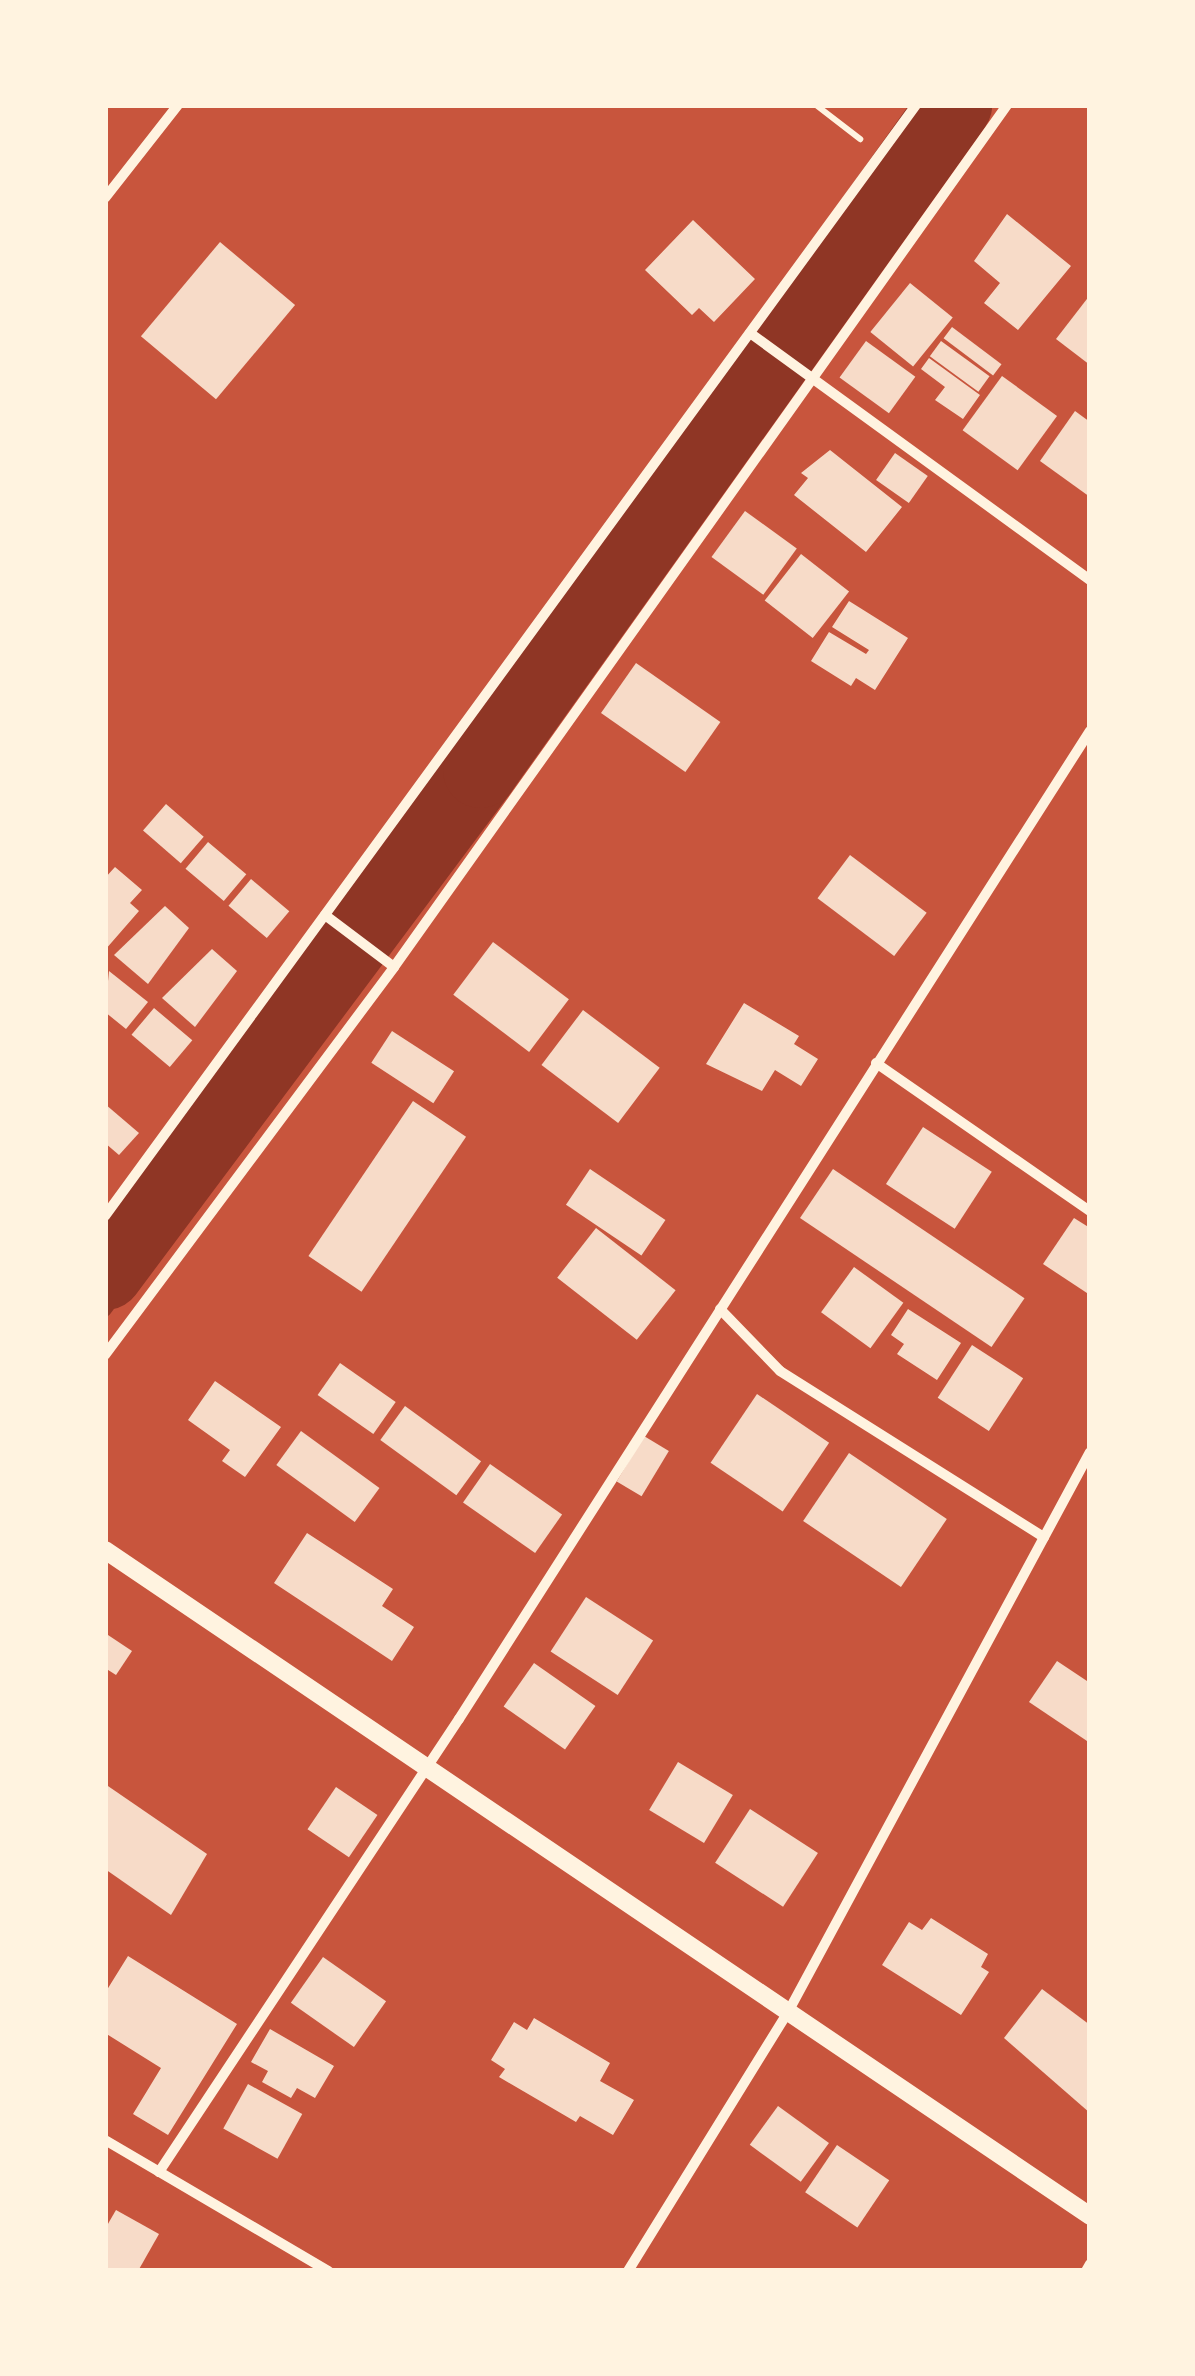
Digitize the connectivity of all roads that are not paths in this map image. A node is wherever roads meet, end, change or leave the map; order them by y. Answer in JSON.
{"nodes":[{"id":1,"x":178,"y":105,"type":"edge"},
{"id":2,"x":916,"y":105,"type":"edge"},
{"id":3,"x":1007,"y":105,"type":"edge"},
{"id":4,"x":105,"y":198,"type":"edge"},
{"id":5,"x":750,"y":334,"type":"junction"},
{"id":6,"x":807,"y":376,"type":"junction"},
{"id":7,"x":1090,"y":580,"type":"edge"},
{"id":8,"x":1090,"y":731,"type":"edge"},
{"id":9,"x":324,"y":915,"type":"junction"},
{"id":10,"x":394,"y":967,"type":"junction"},
{"id":11,"x":876,"y":1063,"type":"junction"},
{"id":12,"x":1090,"y":1211,"type":"edge"},
{"id":13,"x":105,"y":1216,"type":"edge"},
{"id":14,"x":720,"y":1309,"type":"junction"},
{"id":15,"x":105,"y":1355,"type":"edge"},
{"id":16,"x":1090,"y":1452,"type":"edge"},
{"id":17,"x":1044,"y":1538,"type":"junction"},
{"id":18,"x":105,"y":1550,"type":"edge"},
{"id":19,"x":425,"y":1769,"type":"junction"},
{"id":20,"x":787,"y":2014,"type":"junction"},
{"id":21,"x":105,"y":2140,"type":"edge"},
{"id":22,"x":159,"y":2172,"type":"junction"},
{"id":23,"x":1090,"y":2216,"type":"edge"},
{"id":24,"x":1090,"y":2264,"type":"edge"},
{"id":25,"x":328,"y":2271,"type":"edge"},
{"id":26,"x":628,"y":2271,"type":"edge"},
{"id":27,"x":1086,"y":2271,"type":"edge"}],
"edges":[{"from":1,"to":4,"type":"street"},
{"from":2,"to":5,"type":"street"},
{"from":3,"to":6,"type":"street"},
{"from":5,"to":6,"type":"street"},
{"from":5,"to":9,"type":"street"},
{"from":6,"to":7,"type":"street"},
{"from":6,"to":10,"type":"street"},
{"from":8,"to":11,"type":"street"},
{"from":9,"to":10,"type":"street"},
{"from":9,"to":13,"type":"street"},
{"from":10,"to":15,"type":"street"},
{"from":11,"to":12,"type":"street"},
{"from":11,"to":14,"type":"street"},
{"from":14,"to":17,"type":"street"},
{"from":14,"to":19,"type":"street"},
{"from":16,"to":17,"type":"street"},
{"from":17,"to":20,"type":"street"},
{"from":18,"to":19,"type":"street"},
{"from":19,"to":20,"type":"street"},
{"from":19,"to":22,"type":"street"},
{"from":20,"to":23,"type":"street"},
{"from":20,"to":26,"type":"street"},
{"from":21,"to":22,"type":"street"},
{"from":22,"to":25,"type":"street"},
{"from":24,"to":27,"type":"street"}]}
